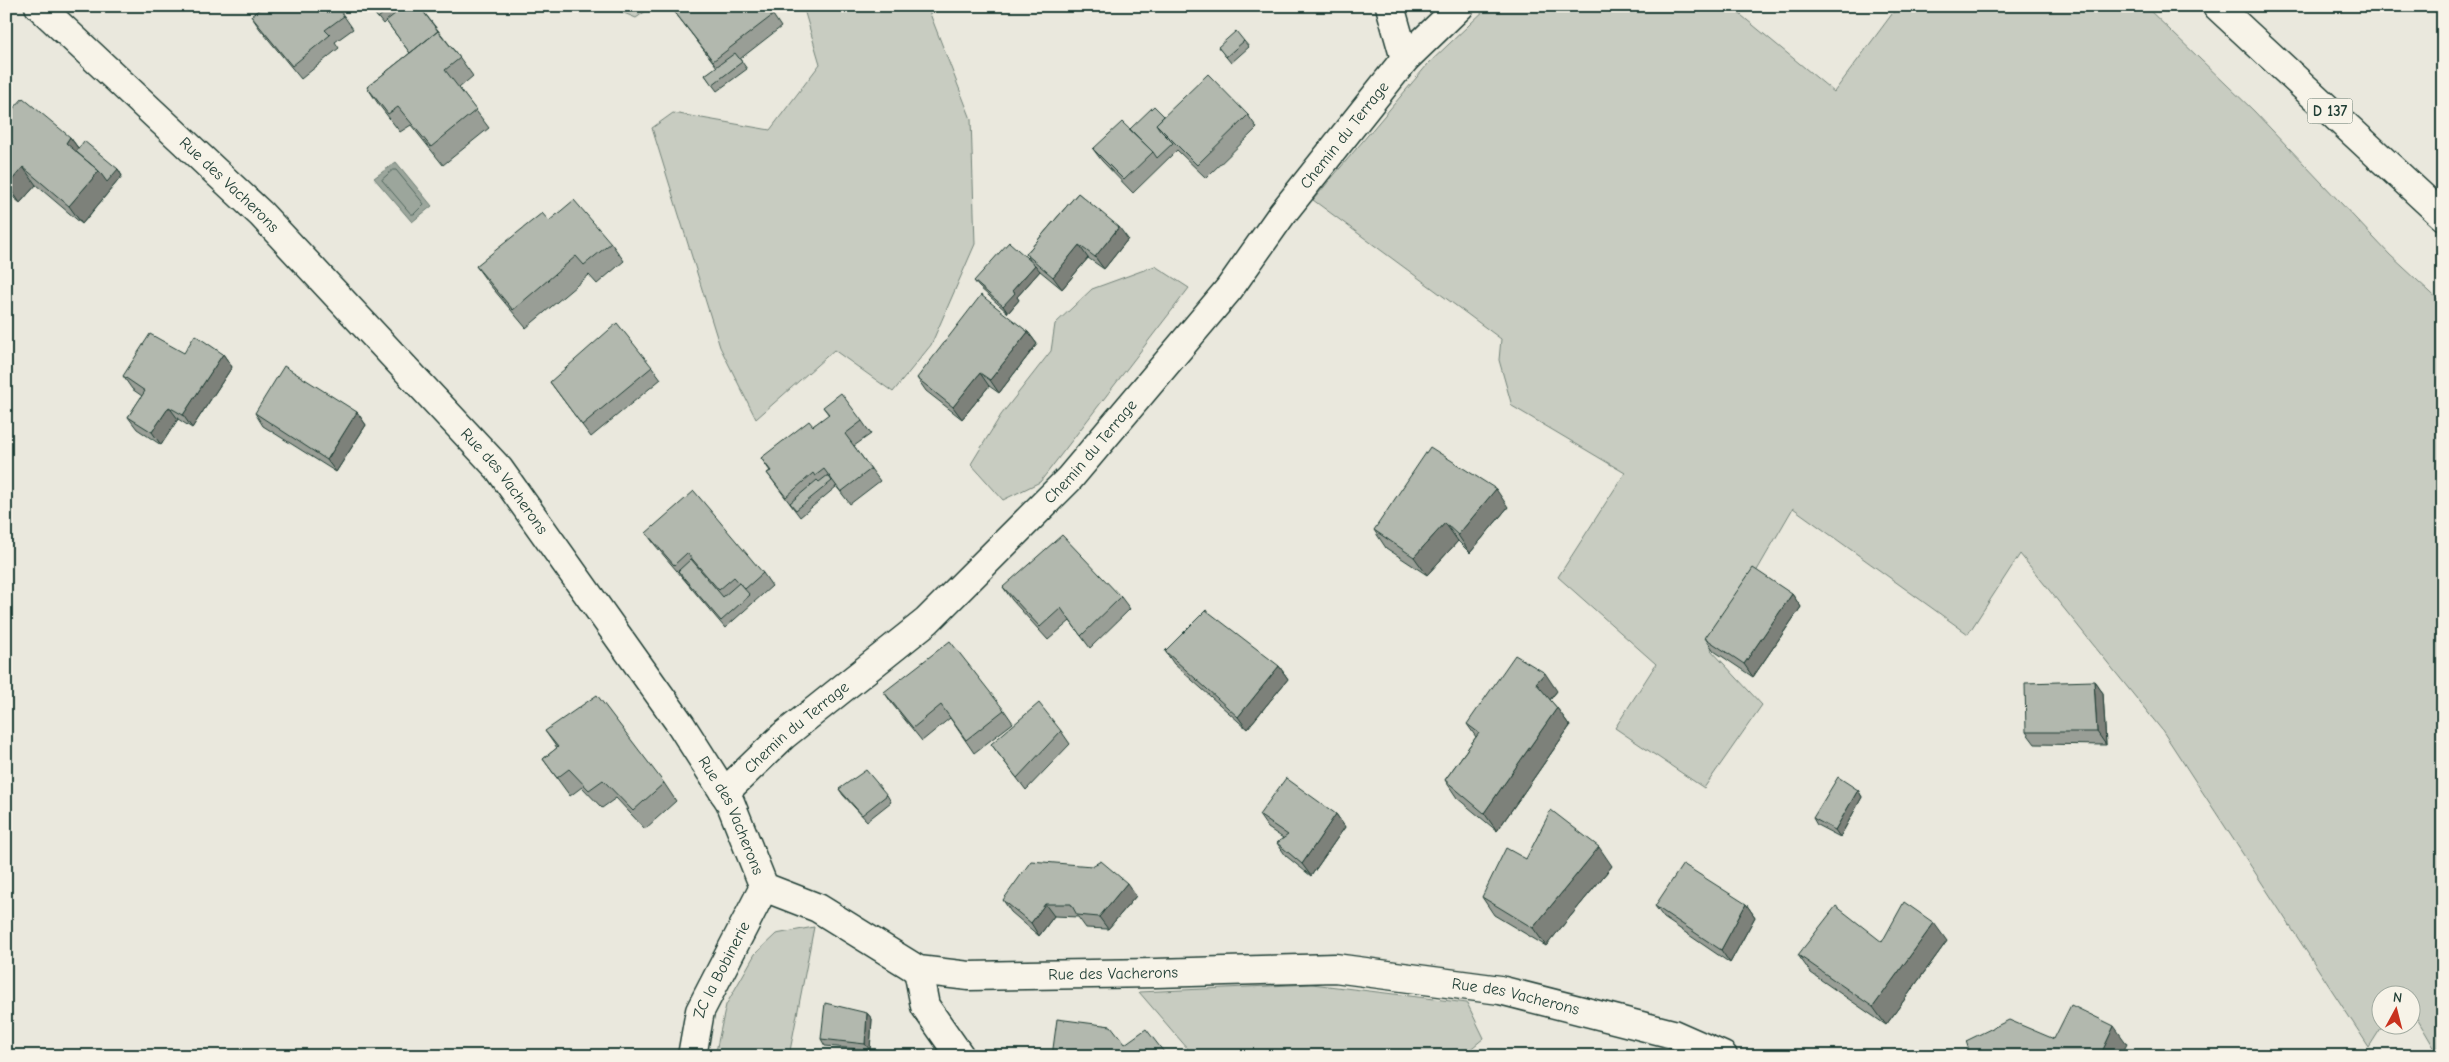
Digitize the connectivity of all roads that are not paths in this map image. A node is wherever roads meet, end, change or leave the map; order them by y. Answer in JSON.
{"nodes":[{"id":1,"x":39,"y":6,"type":"edge"},
{"id":2,"x":1390,"y":6,"type":"edge"},
{"id":3,"x":1460,"y":6,"type":"edge"},
{"id":4,"x":2217,"y":6,"type":"edge"},
{"id":5,"x":1405,"y":60,"type":"junction"},
{"id":6,"x":2443,"y":216,"type":"edge"},
{"id":7,"x":724,"y":793,"type":"junction"},
{"id":8,"x":764,"y":887,"type":"junction"},
{"id":9,"x":918,"y":970,"type":"junction"},
{"id":10,"x":1719,"y":1055,"type":"edge"},
{"id":11,"x":692,"y":1056,"type":"edge"},
{"id":12,"x":960,"y":1056,"type":"edge"}],
"edges":[{"from":1,"to":7,"type":"street","name":"Rue des Vacherons"},
{"from":2,"to":5,"type":"street"},
{"from":3,"to":5,"type":"street","name":"Chemin du Terrage"},
{"from":4,"to":6,"type":"street","number":"D 137"},
{"from":5,"to":7,"type":"street","name":"Chemin du Terrage"},
{"from":7,"to":8,"type":"street","name":"Rue des Vacherons"},
{"from":8,"to":9,"type":"street","name":"Rue des Vacherons"},
{"from":8,"to":11,"type":"street","name":"ZC la Bobinerie"},
{"from":9,"to":10,"type":"street","name":"Rue des Vacherons"},
{"from":9,"to":12,"type":"street"}]}
